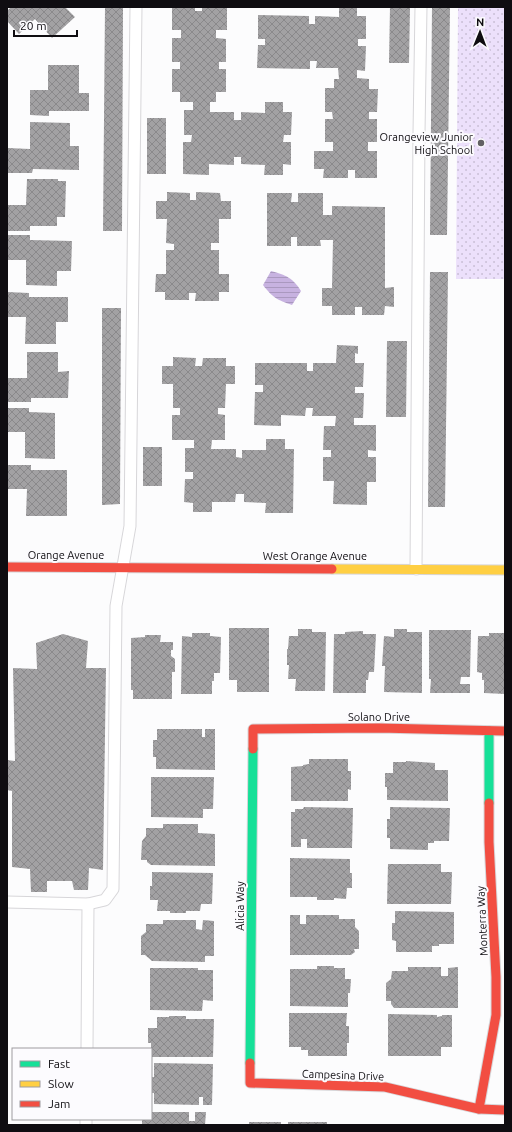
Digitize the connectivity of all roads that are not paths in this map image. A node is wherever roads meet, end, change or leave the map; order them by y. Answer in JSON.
{"nodes":[{"id":1,"x":136,"y":7,"type":"edge"},
{"id":2,"x":421,"y":7,"type":"edge"},
{"id":3,"x":7,"y":567,"type":"edge"},
{"id":4,"x":124,"y":567,"type":"junction"},
{"id":5,"x":416,"y":569,"type":"junction"},
{"id":6,"x":505,"y":570,"type":"edge"},
{"id":7,"x":253,"y":729,"type":"joint"},
{"id":8,"x":489,"y":731,"type":"junction"},
{"id":9,"x":505,"y":731,"type":"edge"},
{"id":10,"x":7,"y":902,"type":"edge"},
{"id":11,"x":88,"y":904,"type":"junction"},
{"id":12,"x":87,"y":1048,"type":"edge"},
{"id":13,"x":250,"y":1083,"type":"joint"},
{"id":14,"x":479,"y":1109,"type":"junction"},
{"id":15,"x":505,"y":1110,"type":"edge"}],
"edges":[{"from":1,"to":4,"type":"lane"},
{"from":2,"to":5,"type":"lane"},
{"from":3,"to":4,"type":"street","name":"Orange Avenue"},
{"from":4,"to":5,"type":"street","name":"West Orange Avenue"},
{"from":4,"to":11,"type":"lane"},
{"from":5,"to":6,"type":"street","name":"West Orange Avenue"},
{"from":7,"to":8,"type":"street","name":"Solano Drive"},
{"from":7,"to":13,"type":"street","name":"Alicia Way"},
{"from":8,"to":9,"type":"street","name":"Solano Drive"},
{"from":8,"to":14,"type":"street","name":"Monterra Way"},
{"from":10,"to":11,"type":"lane"},
{"from":11,"to":12,"type":"lane"},
{"from":13,"to":14,"type":"street","name":"Campesina Drive"},
{"from":14,"to":15,"type":"street","name":"Campesina Drive"}]}
